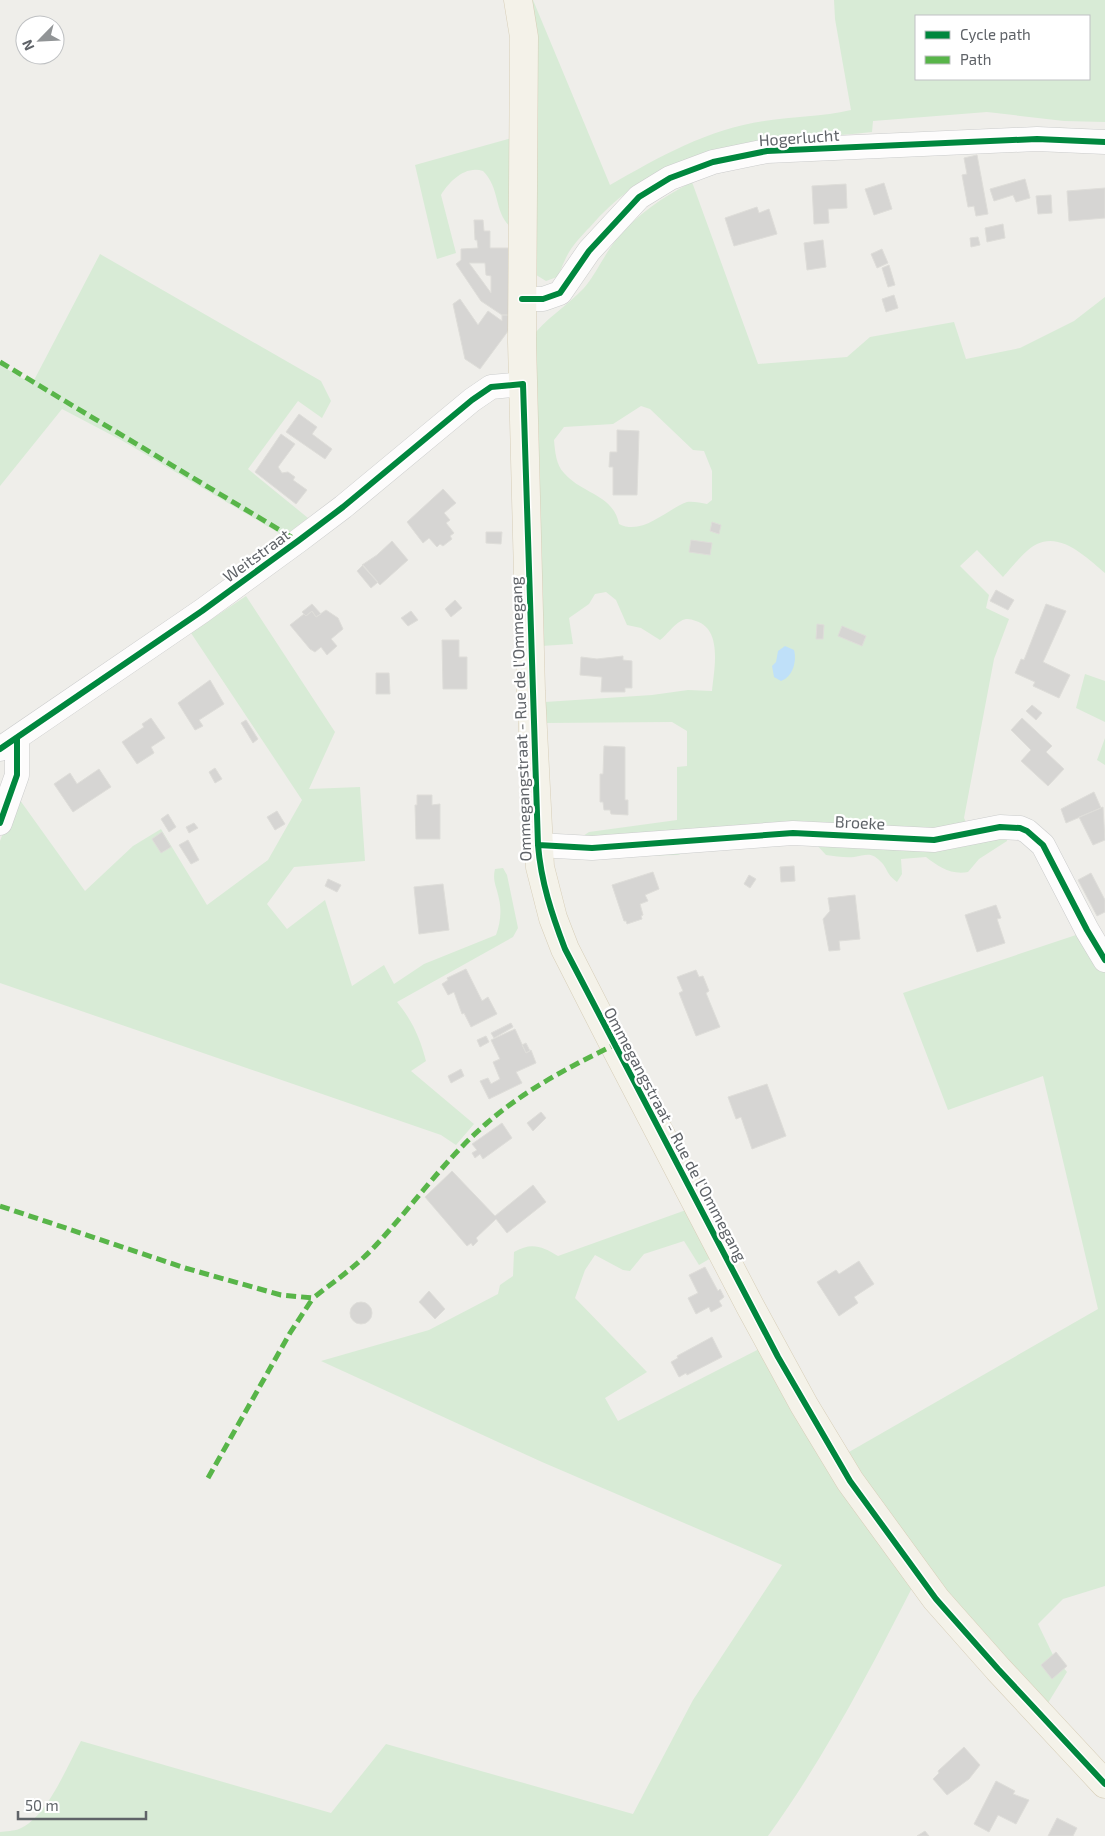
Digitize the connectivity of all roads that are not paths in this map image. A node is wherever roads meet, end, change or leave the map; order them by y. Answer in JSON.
{"nodes":[{"id":1,"x":518,"y":0,"type":"edge"},
{"id":2,"x":1105,"y":142,"type":"edge"},
{"id":3,"x":522,"y":299,"type":"junction"},
{"id":4,"x":523,"y":384,"type":"junction"},
{"id":5,"x":8,"y":744,"type":"edge"},
{"id":6,"x":0,"y":824,"type":"edge"},
{"id":7,"x":538,"y":845,"type":"junction"},
{"id":8,"x":1105,"y":960,"type":"edge"},
{"id":9,"x":1105,"y":1784,"type":"edge"}],
"edges":[{"from":1,"to":3,"type":"main road","name":"Ommegangstraat - Rue de l'Ommegang"},
{"from":2,"to":3,"type":"street","name":"Hogerlucht"},
{"from":3,"to":4,"type":"main road","name":"Ommegangstraat - Rue de l'Ommegang"},
{"from":4,"to":5,"type":"street","name":"Weitstraat"},
{"from":4,"to":7,"type":"main road","name":"Ommegangstraat - Rue de l'Ommegang"},
{"from":5,"to":6,"type":"street"},
{"from":7,"to":8,"type":"street","name":"Broeke"},
{"from":7,"to":9,"type":"main road","name":"Ommegangstraat - Rue de l'Ommegang"}]}
